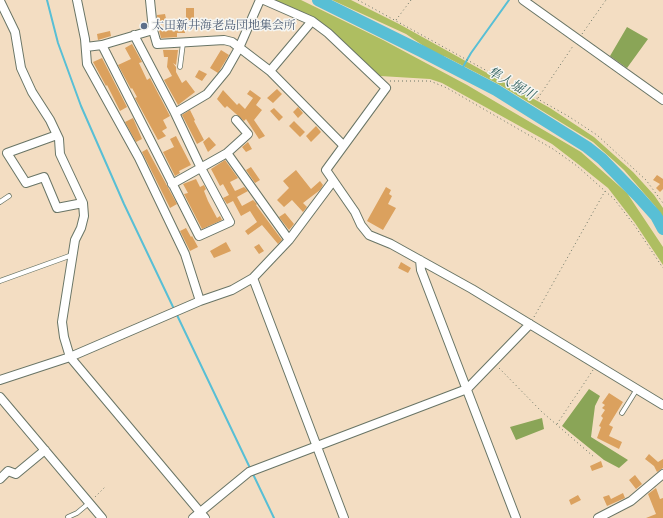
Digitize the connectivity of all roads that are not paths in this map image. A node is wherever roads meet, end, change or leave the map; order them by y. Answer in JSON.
{"nodes":[{"id":1,"x":77,"y":0,"type":"edge"},
{"id":2,"x":150,"y":0,"type":"edge"},
{"id":3,"x":260,"y":0,"type":"edge"},
{"id":4,"x":264,"y":0,"type":"edge"},
{"id":5,"x":523,"y":0,"type":"edge"},
{"id":6,"x":0,"y":2,"type":"edge"},
{"id":7,"x":312,"y":22,"type":"junction"},
{"id":8,"x":153,"y":30,"type":"junction"},
{"id":9,"x":134,"y":35,"type":"junction"},
{"id":10,"x":183,"y":43,"type":"junction"},
{"id":11,"x":102,"y":45,"type":"junction"},
{"id":12,"x":86,"y":47,"type":"junction"},
{"id":13,"x":239,"y":48,"type":"junction"},
{"id":14,"x":180,"y":67,"type":"dead end"},
{"id":15,"x":270,"y":71,"type":"junction"},
{"id":16,"x":663,"y":100,"type":"edge"},
{"id":17,"x":176,"y":113,"type":"junction"},
{"id":18,"x":236,"y":120,"type":"dead end"},
{"id":19,"x":57,"y":135,"type":"junction"},
{"id":20,"x":343,"y":145,"type":"junction"},
{"id":21,"x":227,"y":153,"type":"junction"},
{"id":22,"x":201,"y":168,"type":"junction"},
{"id":23,"x":334,"y":181,"type":"junction"},
{"id":24,"x":172,"y":184,"type":"junction"},
{"id":25,"x":9,"y":196,"type":"dead end"},
{"id":26,"x":1,"y":200,"type":"edge"},
{"id":27,"x":84,"y":203,"type":"junction"},
{"id":28,"x":290,"y":240,"type":"junction"},
{"id":29,"x":72,"y":255,"type":"junction"},
{"id":30,"x":420,"y":260,"type":"junction"},
{"id":31,"x":253,"y":278,"type":"junction"},
{"id":32,"x":0,"y":281,"type":"edge"},
{"id":33,"x":200,"y":300,"type":"junction"},
{"id":34,"x":530,"y":324,"type":"junction"},
{"id":35,"x":70,"y":357,"type":"junction"},
{"id":36,"x":0,"y":380,"type":"edge"},
{"id":37,"x":467,"y":389,"type":"junction"},
{"id":38,"x":637,"y":389,"type":"junction"},
{"id":39,"x":0,"y":397,"type":"edge"},
{"id":40,"x":663,"y":405,"type":"edge"},
{"id":41,"x":622,"y":413,"type":"dead end"},
{"id":42,"x":317,"y":447,"type":"junction"},
{"id":43,"x":45,"y":450,"type":"junction"},
{"id":44,"x":663,"y":474,"type":"edge"},
{"id":45,"x":0,"y":479,"type":"edge"},
{"id":46,"x":89,"y":502,"type":"junction"},
{"id":47,"x":202,"y":515,"type":"edge"},
{"id":48,"x":68,"y":517,"type":"edge"},
{"id":49,"x":102,"y":518,"type":"edge"},
{"id":50,"x":193,"y":518,"type":"edge"},
{"id":51,"x":344,"y":518,"type":"edge"},
{"id":52,"x":516,"y":518,"type":"edge"},
{"id":53,"x":598,"y":518,"type":"edge"}],
"edges":[{"from":1,"to":12,"type":"street"},
{"from":2,"to":8,"type":"street"},
{"from":3,"to":13,"type":"street"},
{"from":4,"to":7,"type":"street"},
{"from":5,"to":16,"type":"street"},
{"from":6,"to":19,"type":"street"},
{"from":7,"to":15,"type":"street"},
{"from":7,"to":20,"type":"street"},
{"from":8,"to":9,"type":"street"},
{"from":8,"to":10,"type":"street"},
{"from":9,"to":11,"type":"street"},
{"from":9,"to":17,"type":"street"},
{"from":10,"to":13,"type":"street"},
{"from":10,"to":14,"type":"lane"},
{"from":11,"to":12,"type":"street"},
{"from":11,"to":24,"type":"street"},
{"from":12,"to":33,"type":"street"},
{"from":13,"to":15,"type":"street"},
{"from":13,"to":17,"type":"street"},
{"from":15,"to":20,"type":"street"},
{"from":17,"to":22,"type":"street"},
{"from":18,"to":21,"type":"street"},
{"from":19,"to":27,"type":"street"},
{"from":19,"to":27,"type":"street"},
{"from":20,"to":23,"type":"street"},
{"from":21,"to":22,"type":"street"},
{"from":21,"to":28,"type":"street"},
{"from":22,"to":24,"type":"street"},
{"from":22,"to":24,"type":"street"},
{"from":23,"to":28,"type":"street"},
{"from":23,"to":30,"type":"street"},
{"from":25,"to":26,"type":"lane"},
{"from":27,"to":29,"type":"street"},
{"from":28,"to":31,"type":"street"},
{"from":29,"to":32,"type":"lane"},
{"from":29,"to":35,"type":"street"},
{"from":30,"to":34,"type":"street"},
{"from":30,"to":37,"type":"street"},
{"from":31,"to":33,"type":"street"},
{"from":31,"to":42,"type":"street"},
{"from":33,"to":35,"type":"street"},
{"from":34,"to":37,"type":"street"},
{"from":34,"to":38,"type":"street"},
{"from":35,"to":36,"type":"street"},
{"from":35,"to":47,"type":"street"},
{"from":37,"to":42,"type":"street"},
{"from":37,"to":52,"type":"street"},
{"from":38,"to":40,"type":"street"},
{"from":38,"to":41,"type":"lane"},
{"from":39,"to":43,"type":"street"},
{"from":42,"to":47,"type":"street"},
{"from":42,"to":51,"type":"street"},
{"from":43,"to":45,"type":"street"},
{"from":43,"to":46,"type":"street"},
{"from":44,"to":53,"type":"street"},
{"from":46,"to":48,"type":"lane"},
{"from":46,"to":49,"type":"street"},
{"from":47,"to":50,"type":"street"}]}
